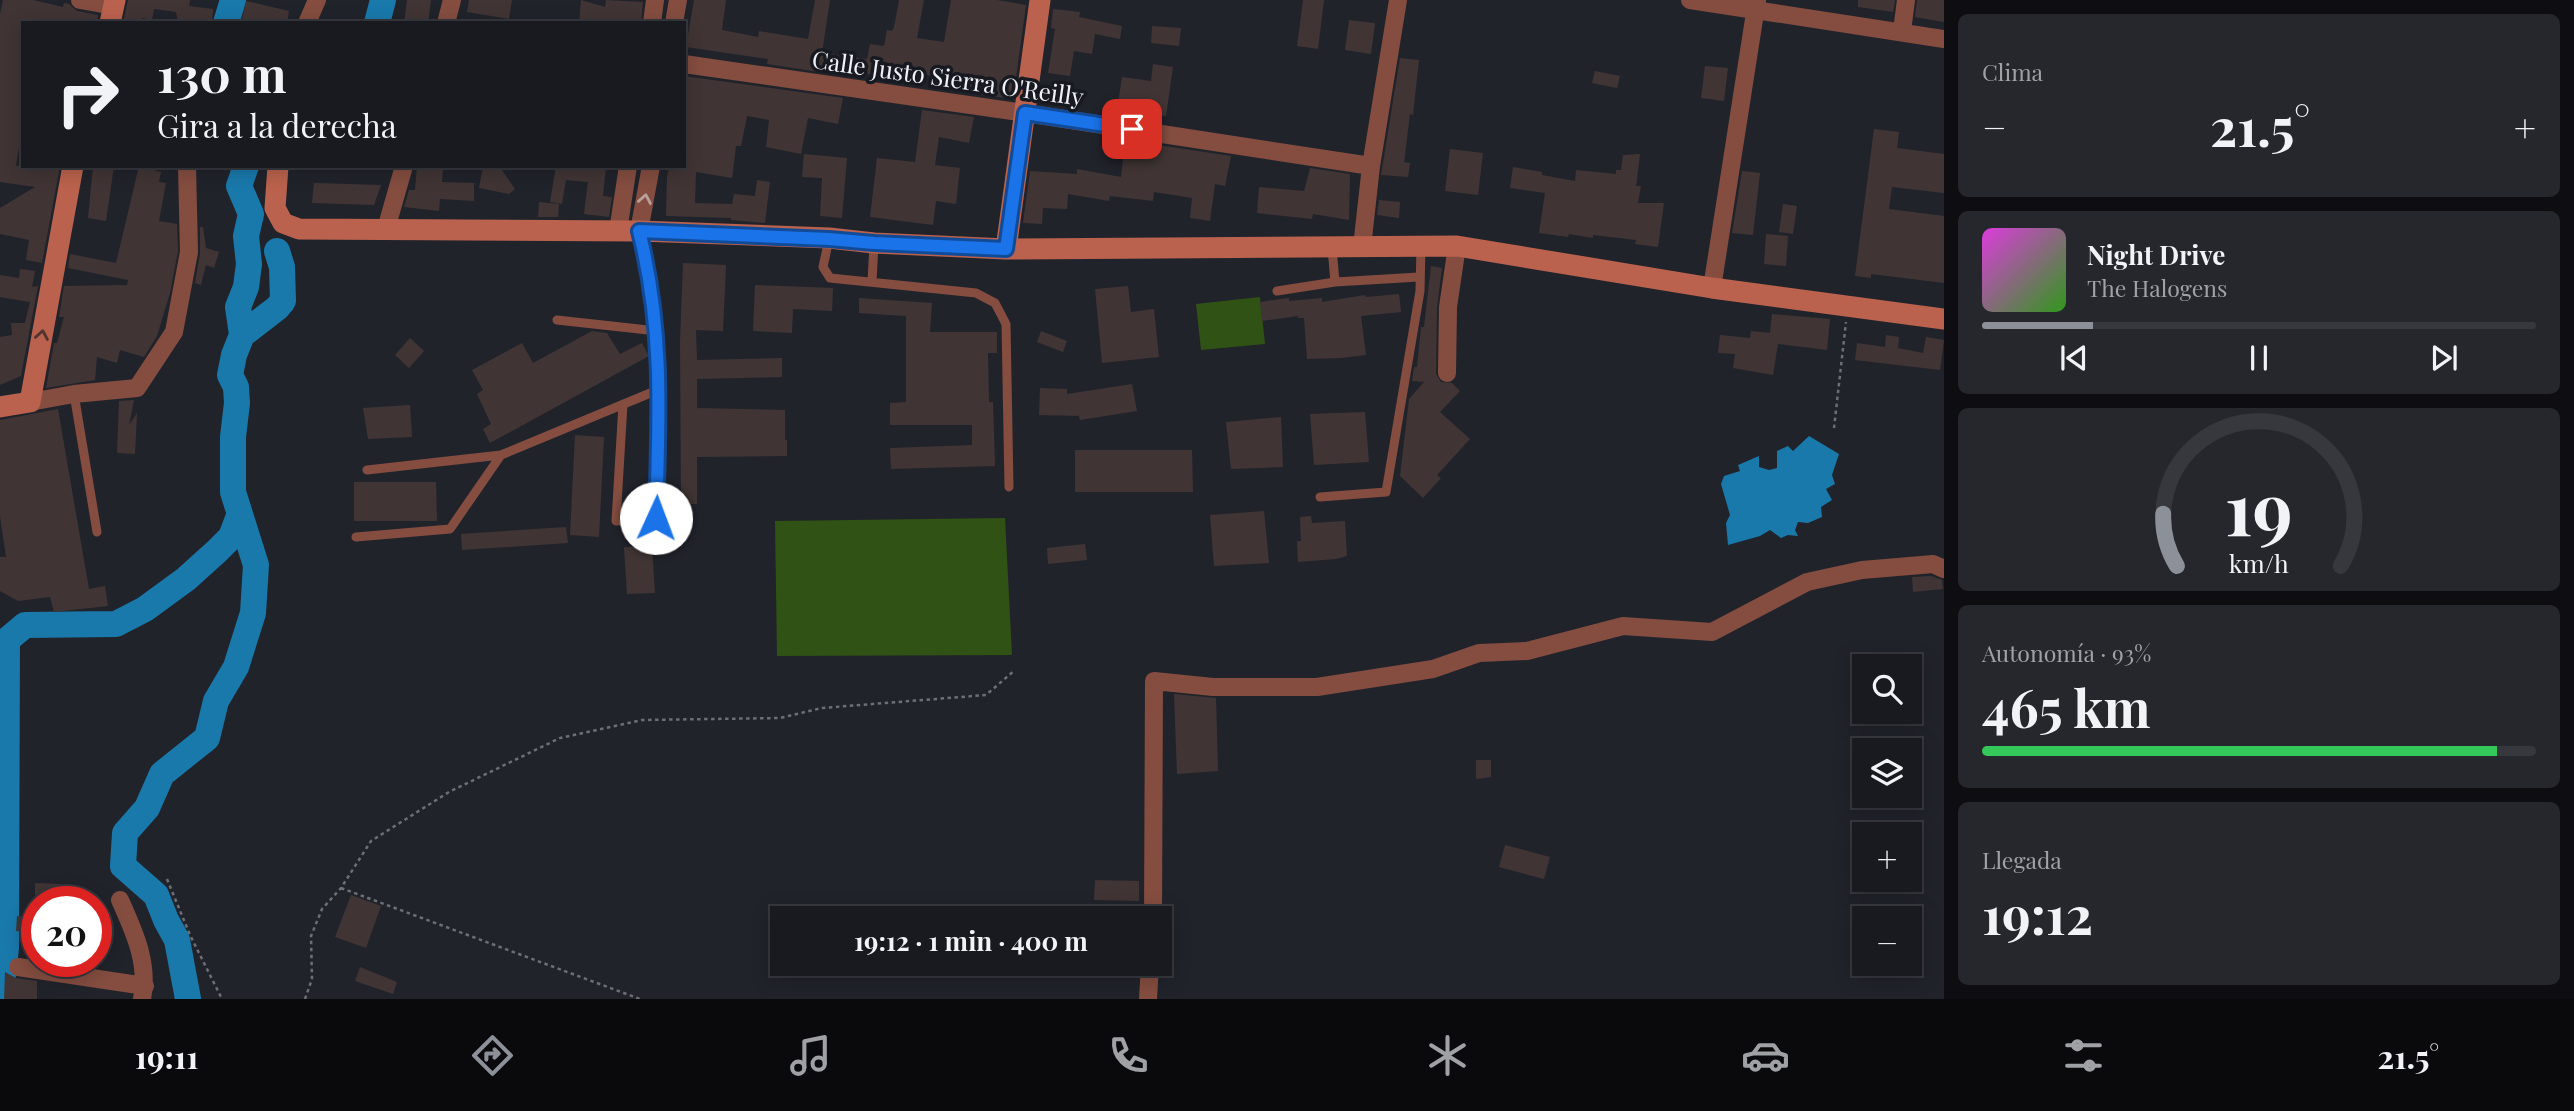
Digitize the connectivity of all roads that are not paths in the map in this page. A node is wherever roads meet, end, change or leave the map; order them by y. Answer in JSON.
{"nodes":[{"id":1,"x":80,"y":0,"type":"edge"},
{"id":2,"x":317,"y":0,"type":"edge"},
{"id":3,"x":452,"y":0,"type":"edge"},
{"id":4,"x":655,"y":0,"type":"edge"},
{"id":5,"x":678,"y":0,"type":"edge"},
{"id":6,"x":1040,"y":0,"type":"edge"},
{"id":7,"x":1398,"y":0,"type":"edge"},
{"id":8,"x":1690,"y":0,"type":"edge"},
{"id":9,"x":1906,"y":0,"type":"edge"},
{"id":10,"x":1757,"y":5,"type":"edge"},
{"id":11,"x":113,"y":10,"type":"edge"},
{"id":12,"x":308,"y":21,"type":"edge"},
{"id":13,"x":447,"y":21,"type":"edge"},
{"id":14,"x":652,"y":21,"type":"edge"},
{"id":15,"x":674,"y":21,"type":"edge"},
{"id":16,"x":1902,"y":31,"type":"junction"},
{"id":17,"x":1944,"y":39,"type":"edge"},
{"id":18,"x":686,"y":64,"type":"edge"},
{"id":19,"x":1025,"y":113,"type":"junction"},
{"id":20,"x":1371,"y":166,"type":"junction"},
{"id":21,"x":73,"y":168,"type":"edge"},
{"id":22,"x":187,"y":168,"type":"edge"},
{"id":23,"x":278,"y":168,"type":"edge"},
{"id":24,"x":403,"y":168,"type":"edge"},
{"id":25,"x":628,"y":168,"type":"edge"},
{"id":26,"x":650,"y":168,"type":"edge"},
{"id":27,"x":386,"y":229,"type":"junction"},
{"id":28,"x":628,"y":231,"type":"junction"},
{"id":29,"x":829,"y":239,"type":"junction"},
{"id":30,"x":874,"y":243,"type":"junction"},
{"id":31,"x":1421,"y":245,"type":"junction"},
{"id":32,"x":1457,"y":246,"type":"junction"},
{"id":33,"x":1332,"y":247,"type":"junction"},
{"id":34,"x":1362,"y":247,"type":"junction"},
{"id":35,"x":1006,"y":249,"type":"junction"},
{"id":36,"x":1419,"y":277,"type":"junction"},
{"id":37,"x":872,"y":282,"type":"junction"},
{"id":38,"x":1335,"y":282,"type":"junction"},
{"id":39,"x":1712,"y":288,"type":"junction"},
{"id":40,"x":1277,"y":291,"type":"dead end"},
{"id":41,"x":1944,"y":319,"type":"edge"},
{"id":42,"x":557,"y":320,"type":"dead end"},
{"id":43,"x":657,"y":331,"type":"junction"},
{"id":44,"x":1447,"y":373,"type":"dead end"},
{"id":45,"x":660,"y":389,"type":"junction"},
{"id":46,"x":74,"y":394,"type":"junction"},
{"id":47,"x":30,"y":402,"type":"junction"},
{"id":48,"x":623,"y":404,"type":"junction"},
{"id":49,"x":0,"y":407,"type":"edge"},
{"id":50,"x":501,"y":455,"type":"junction"},
{"id":51,"x":367,"y":470,"type":"dead end"},
{"id":52,"x":1009,"y":487,"type":"dead end"},
{"id":53,"x":1320,"y":497,"type":"dead end"},
{"id":54,"x":97,"y":532,"type":"dead end"},
{"id":55,"x":356,"y":537,"type":"dead end"},
{"id":56,"x":1944,"y":569,"type":"edge"},
{"id":57,"x":120,"y":900,"type":"dead end"},
{"id":58,"x":1153,"y":906,"type":"edge"},
{"id":59,"x":18,"y":967,"type":"dead end"},
{"id":60,"x":1149,"y":976,"type":"edge"},
{"id":61,"x":144,"y":992,"type":"edge"},
{"id":62,"x":1148,"y":999,"type":"edge"}],
"edges":[{"from":1,"to":11,"type":"street"},
{"from":2,"to":12,"type":"street"},
{"from":3,"to":13,"type":"street"},
{"from":4,"to":14,"type":"street"},
{"from":5,"to":15,"type":"street"},
{"from":6,"to":19,"type":"street"},
{"from":7,"to":20,"type":"street"},
{"from":8,"to":10,"type":"street"},
{"from":9,"to":16,"type":"street"},
{"from":10,"to":16,"type":"street"},
{"from":10,"to":39,"type":"street"},
{"from":16,"to":17,"type":"street"},
{"from":18,"to":19,"type":"street","name":"Calle Justo Sierra O'Reilly"},
{"from":19,"to":20,"type":"street","name":"Calle Justo Sierra O'Reilly"},
{"from":19,"to":35,"type":"street"},
{"from":20,"to":34,"type":"street"},
{"from":47,"to":21,"type":"street","one_way":true},
{"from":22,"to":46,"type":"street"},
{"from":23,"to":27,"type":"street"},
{"from":24,"to":27,"type":"street"},
{"from":25,"to":28,"type":"street"},
{"from":28,"to":26,"type":"street","one_way":true},
{"from":27,"to":28,"type":"street"},
{"from":28,"to":29,"type":"street"},
{"from":28,"to":43,"type":"lane"},
{"from":29,"to":30,"type":"street"},
{"from":29,"to":37,"type":"lane"},
{"from":30,"to":35,"type":"street"},
{"from":30,"to":37,"type":"lane"},
{"from":31,"to":32,"type":"street"},
{"from":31,"to":34,"type":"street"},
{"from":31,"to":36,"type":"lane"},
{"from":32,"to":39,"type":"street"},
{"from":32,"to":44,"type":"street"},
{"from":33,"to":34,"type":"street"},
{"from":33,"to":35,"type":"street"},
{"from":33,"to":38,"type":"lane"},
{"from":36,"to":38,"type":"lane"},
{"from":36,"to":53,"type":"lane"},
{"from":37,"to":52,"type":"lane"},
{"from":38,"to":40,"type":"lane"},
{"from":39,"to":41,"type":"street"},
{"from":42,"to":43,"type":"lane"},
{"from":43,"to":45,"type":"lane"},
{"from":45,"to":48,"type":"lane"},
{"from":45,"to":48,"type":"lane"},
{"from":46,"to":47,"type":"street"},
{"from":46,"to":54,"type":"lane"},
{"from":47,"to":49,"type":"street"},
{"from":48,"to":50,"type":"lane"},
{"from":50,"to":51,"type":"lane"},
{"from":50,"to":55,"type":"lane"},
{"from":56,"to":58,"type":"street"},
{"from":57,"to":61,"type":"street"},
{"from":59,"to":61,"type":"street"},
{"from":60,"to":62,"type":"street"}]}
